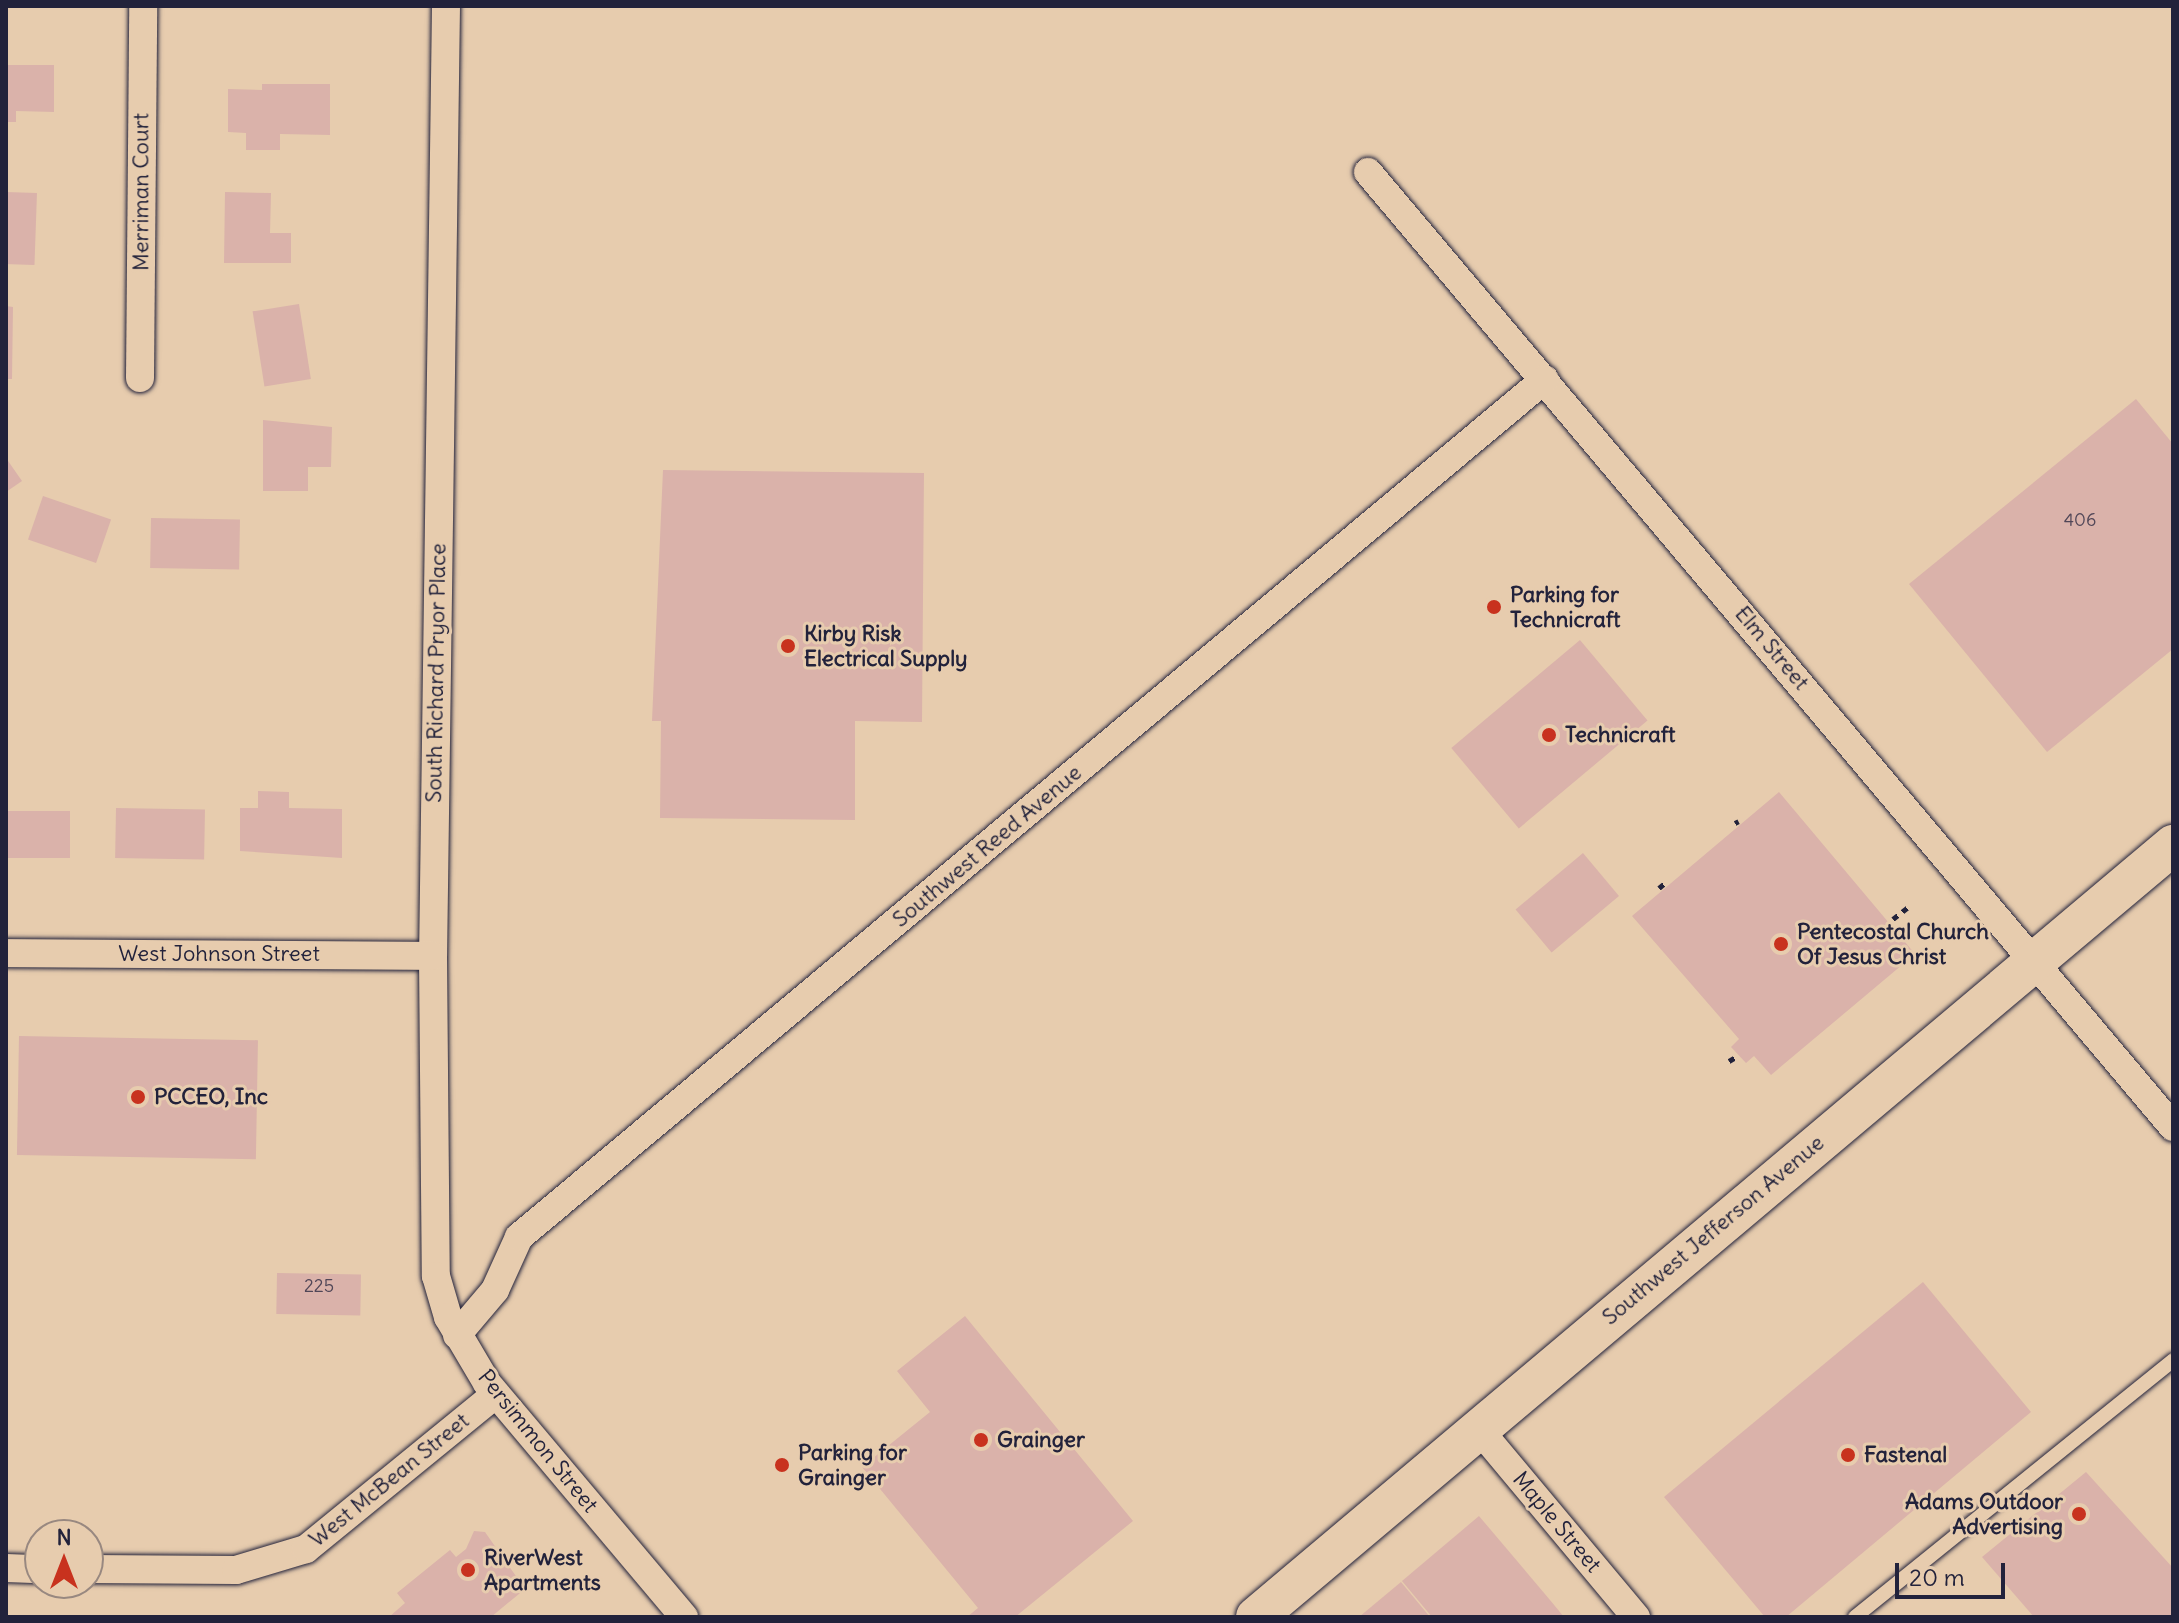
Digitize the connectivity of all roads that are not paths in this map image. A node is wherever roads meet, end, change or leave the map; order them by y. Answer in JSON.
{"nodes":[{"id":1,"x":143,"y":6,"type":"edge"},
{"id":2,"x":446,"y":6,"type":"edge"},
{"id":3,"x":1368,"y":172,"type":"dead end"},
{"id":4,"x":140,"y":378,"type":"dead end"},
{"id":5,"x":1545,"y":379,"type":"junction"},
{"id":6,"x":2173,"y":845,"type":"edge"},
{"id":7,"x":6,"y":953,"type":"edge"},
{"id":8,"x":433,"y":956,"type":"junction"},
{"id":9,"x":2032,"y":961,"type":"junction"},
{"id":10,"x":2173,"y":1127,"type":"edge"},
{"id":11,"x":457,"y":1335,"type":"junction"},
{"id":12,"x":2173,"y":1360,"type":"edge"},
{"id":13,"x":495,"y":1395,"type":"junction"},
{"id":14,"x":1477,"y":1427,"type":"junction"},
{"id":15,"x":104,"y":1569,"type":"edge"},
{"id":16,"x":684,"y":1617,"type":"edge"},
{"id":17,"x":1256,"y":1617,"type":"edge"},
{"id":18,"x":1636,"y":1617,"type":"edge"},
{"id":19,"x":1855,"y":1617,"type":"edge"}],
"edges":[{"from":1,"to":4,"type":"street","name":"Merriman Court"},
{"from":2,"to":8,"type":"street","name":"South Richard Pryor Place"},
{"from":3,"to":5,"type":"street","name":"Elm Street"},
{"from":5,"to":9,"type":"street","name":"Elm Street"},
{"from":5,"to":11,"type":"street","name":"Southwest Reed Avenue"},
{"from":6,"to":9,"type":"main road","name":"Southwest Jefferson Avenue"},
{"from":7,"to":8,"type":"street","name":"West Johnson Street"},
{"from":8,"to":11,"type":"street","name":"South Richard Pryor Place"},
{"from":9,"to":10,"type":"street","name":"Elm Street"},
{"from":9,"to":14,"type":"main road","name":"Southwest Jefferson Avenue"},
{"from":11,"to":13,"type":"street","name":"Persimmon Street"},
{"from":12,"to":19,"type":"lane"},
{"from":13,"to":15,"type":"street","name":"West McBean Street"},
{"from":13,"to":16,"type":"street","name":"Persimmon Street"},
{"from":14,"to":17,"type":"main road","name":"Southwest Jefferson Avenue"},
{"from":14,"to":18,"type":"street","name":"Maple Street"}]}
